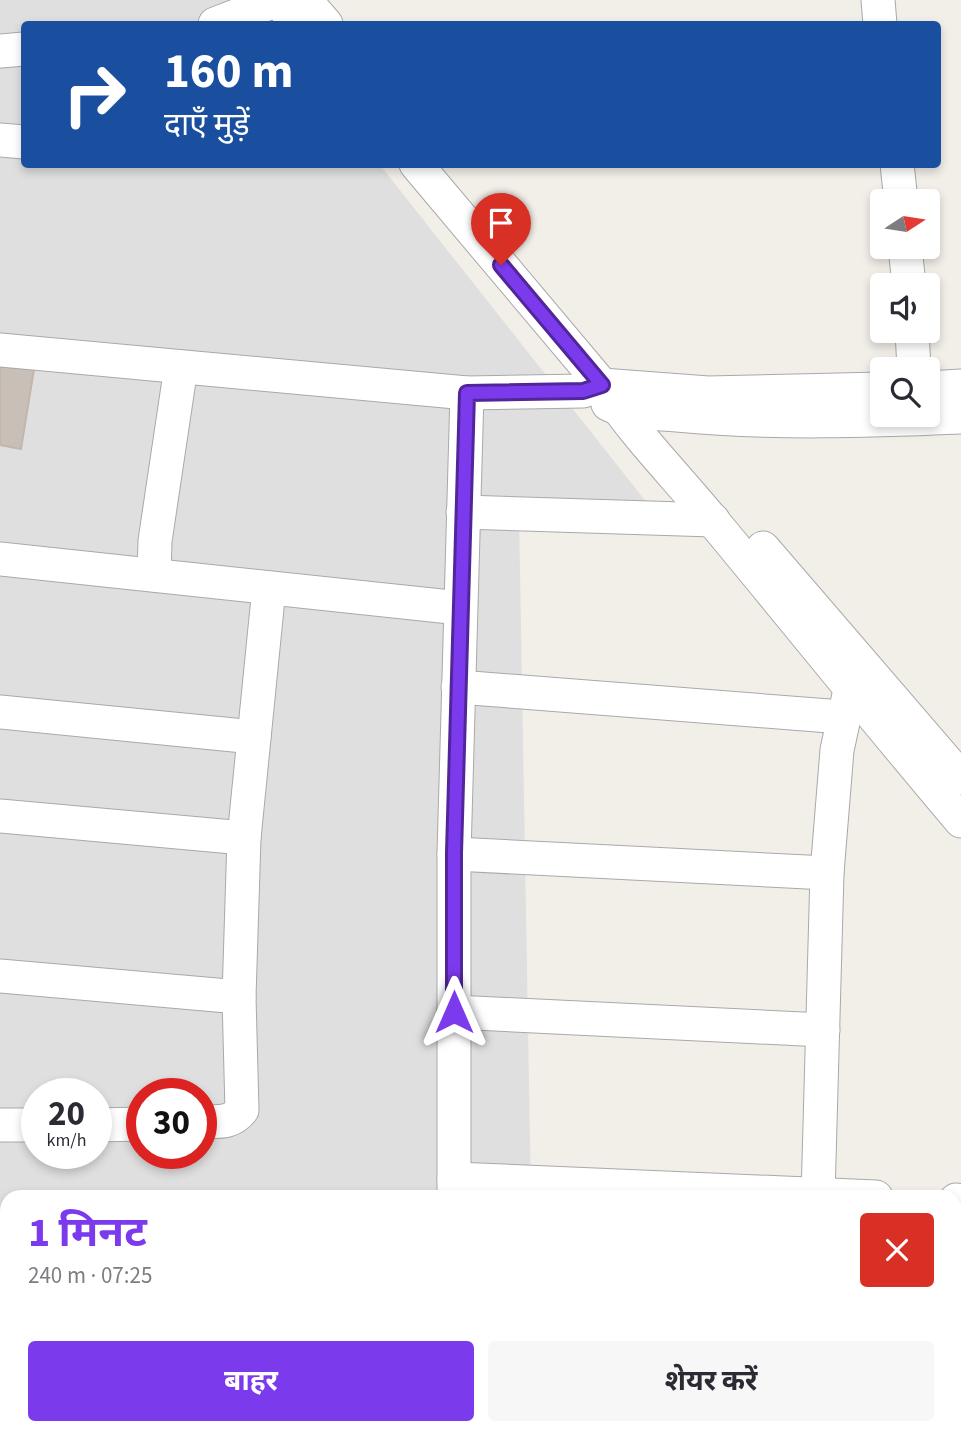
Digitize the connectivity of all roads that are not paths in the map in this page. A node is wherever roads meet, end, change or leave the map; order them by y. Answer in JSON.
{"nodes":[{"id":1,"x":277,"y":0,"type":"edge"},
{"id":2,"x":305,"y":0,"type":"edge"},
{"id":3,"x":878,"y":0,"type":"edge"},
{"id":4,"x":223,"y":21,"type":"edge"},
{"id":5,"x":295,"y":21,"type":"edge"},
{"id":6,"x":323,"y":21,"type":"edge"},
{"id":7,"x":880,"y":21,"type":"edge"},
{"id":8,"x":21,"y":49,"type":"edge"},
{"id":9,"x":0,"y":51,"type":"edge"},
{"id":10,"x":0,"y":140,"type":"edge"},
{"id":11,"x":21,"y":142,"type":"edge"},
{"id":12,"x":419,"y":168,"type":"edge"},
{"id":13,"x":446,"y":168,"type":"edge"},
{"id":14,"x":897,"y":168,"type":"edge"},
{"id":15,"x":900,"y":189,"type":"edge"},
{"id":16,"x":0,"y":350,"type":"edge"},
{"id":17,"x":181,"y":367,"type":"junction"},
{"id":18,"x":961,"y":386,"type":"edge"},
{"id":19,"x":940,"y":387,"type":"edge"},
{"id":20,"x":870,"y":389,"type":"edge"},
{"id":21,"x":467,"y":393,"type":"junction"},
{"id":22,"x":615,"y":397,"type":"junction"},
{"id":23,"x":961,"y":417,"type":"edge"},
{"id":24,"x":463,"y":512,"type":"junction"},
{"id":25,"x":713,"y":520,"type":"junction"},
{"id":26,"x":0,"y":559,"type":"edge"},
{"id":27,"x":154,"y":575,"type":"junction"},
{"id":28,"x":269,"y":588,"type":"junction"},
{"id":29,"x":460,"y":608,"type":"junction"},
{"id":30,"x":458,"y":688,"type":"junction"},
{"id":31,"x":846,"y":703,"type":"junction"},
{"id":32,"x":0,"y":712,"type":"edge"},
{"id":33,"x":254,"y":737,"type":"junction"},
{"id":34,"x":961,"y":778,"type":"edge"},
{"id":35,"x":0,"y":816,"type":"edge"},
{"id":36,"x":961,"y":821,"type":"edge"},
{"id":37,"x":244,"y":838,"type":"junction"},
{"id":38,"x":454,"y":853,"type":"junction"},
{"id":39,"x":827,"y":873,"type":"junction"},
{"id":40,"x":0,"y":976,"type":"edge"},
{"id":41,"x":239,"y":997,"type":"junction"},
{"id":42,"x":454,"y":1012,"type":"junction"},
{"id":43,"x":823,"y":1030,"type":"junction"},
{"id":44,"x":217,"y":1121,"type":"edge"},
{"id":45,"x":0,"y":1125,"type":"edge"},
{"id":46,"x":21,"y":1125,"type":"edge"},
{"id":47,"x":454,"y":1188,"type":"edge"},
{"id":48,"x":556,"y":1190,"type":"edge"},
{"id":49,"x":818,"y":1190,"type":"edge"}],
"edges":[{"from":1,"to":4,"type":"street"},
{"from":1,"to":5,"type":"street"},
{"from":2,"to":6,"type":"street"},
{"from":3,"to":7,"type":"street"},
{"from":8,"to":9,"type":"street"},
{"from":10,"to":11,"type":"street"},
{"from":12,"to":22,"type":"street"},
{"from":13,"to":22,"type":"street"},
{"from":14,"to":15,"type":"street"},
{"from":16,"to":17,"type":"street"},
{"from":17,"to":21,"type":"street"},
{"from":17,"to":27,"type":"street"},
{"from":18,"to":19,"type":"street"},
{"from":20,"to":22,"type":"street"},
{"from":21,"to":22,"type":"street"},
{"from":21,"to":24,"type":"street"},
{"from":22,"to":23,"type":"street"},
{"from":22,"to":25,"type":"street"},
{"from":22,"to":34,"type":"street"},
{"from":24,"to":25,"type":"street"},
{"from":24,"to":29,"type":"street"},
{"from":25,"to":31,"type":"street"},
{"from":26,"to":27,"type":"street"},
{"from":27,"to":28,"type":"street"},
{"from":28,"to":29,"type":"street"},
{"from":28,"to":33,"type":"street"},
{"from":29,"to":30,"type":"street"},
{"from":30,"to":31,"type":"street"},
{"from":30,"to":38,"type":"street"},
{"from":31,"to":36,"type":"street"},
{"from":31,"to":39,"type":"street"},
{"from":32,"to":33,"type":"street"},
{"from":33,"to":37,"type":"street"},
{"from":35,"to":37,"type":"street"},
{"from":37,"to":41,"type":"street"},
{"from":38,"to":39,"type":"street"},
{"from":38,"to":42,"type":"street"},
{"from":39,"to":43,"type":"street"},
{"from":40,"to":41,"type":"street"},
{"from":41,"to":44,"type":"street"},
{"from":42,"to":43,"type":"street"},
{"from":42,"to":47,"type":"street"},
{"from":43,"to":49,"type":"street"},
{"from":45,"to":46,"type":"street"},
{"from":47,"to":48,"type":"street"}]}
